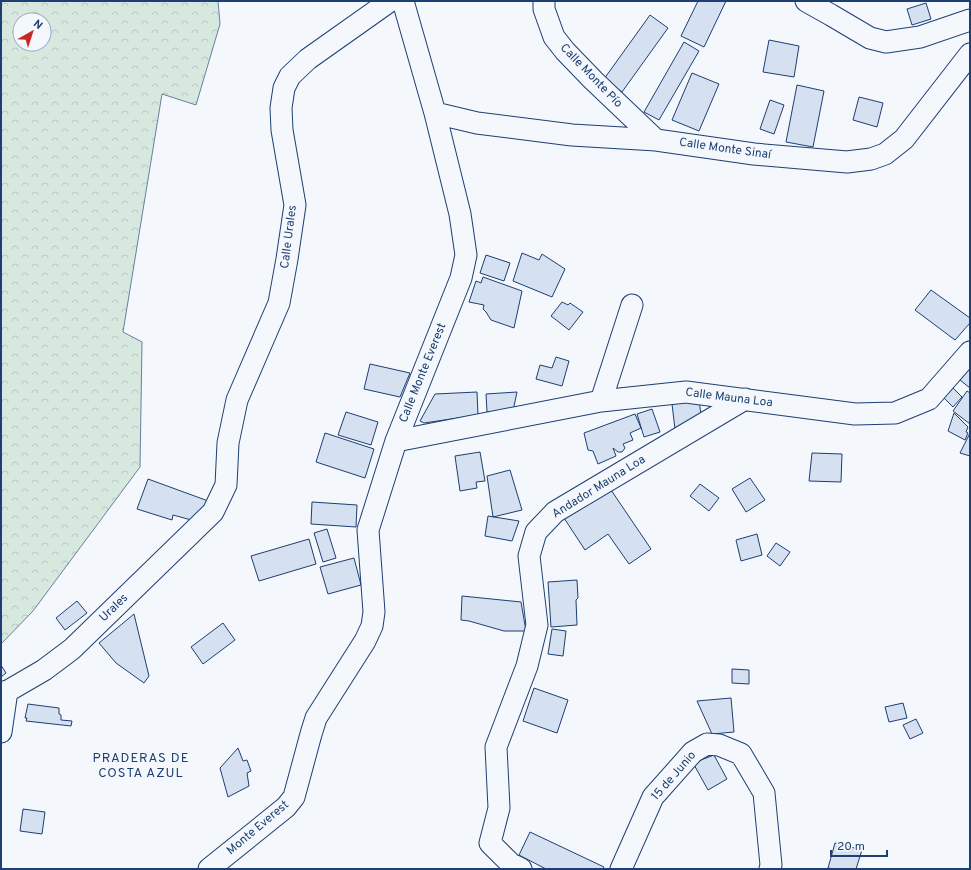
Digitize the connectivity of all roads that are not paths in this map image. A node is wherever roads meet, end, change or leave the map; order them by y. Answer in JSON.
{"nodes":[{"id":1,"x":390,"y":1,"type":"edge"},
{"id":2,"x":403,"y":1,"type":"edge"},
{"id":3,"x":544,"y":1,"type":"edge"},
{"id":4,"x":806,"y":1,"type":"edge"},
{"id":5,"x":970,"y":20,"type":"edge"},
{"id":6,"x":970,"y":54,"type":"edge"},
{"id":7,"x":435,"y":113,"type":"junction"},
{"id":8,"x":656,"y":140,"type":"junction"},
{"id":9,"x":632,"y":305,"type":"dead end"},
{"id":10,"x":970,"y":352,"type":"edge"},
{"id":11,"x":745,"y":399,"type":"junction"},
{"id":12,"x":601,"y":402,"type":"junction"},
{"id":13,"x":396,"y":441,"type":"junction"},
{"id":14,"x":213,"y":512,"type":"joint"},
{"id":15,"x":4,"y":693,"type":"edge"},
{"id":16,"x":1,"y":732,"type":"edge"},
{"id":17,"x":311,"y":734,"type":"joint"},
{"id":18,"x":209,"y":869,"type":"edge"},
{"id":19,"x":521,"y":869,"type":"edge"},
{"id":20,"x":621,"y":869,"type":"edge"},
{"id":21,"x":770,"y":869,"type":"edge"}],
"edges":[{"from":1,"to":14,"type":"street","name":"Calle Urales"},
{"from":2,"to":7,"type":"street","name":"Calle Monte Everest"},
{"from":3,"to":8,"type":"street","name":"Calle Monte Pío"},
{"from":4,"to":5,"type":"street"},
{"from":6,"to":8,"type":"street","name":"Calle Monte Sinaí"},
{"from":7,"to":8,"type":"street","name":"Calle Monte Sinaí"},
{"from":7,"to":13,"type":"street","name":"Calle Monte Everest"},
{"from":9,"to":12,"type":"street"},
{"from":10,"to":11,"type":"street","name":"Calle Mauna Loa"},
{"from":11,"to":12,"type":"street","name":"Calle Mauna Loa"},
{"from":11,"to":19,"type":"street","name":"Andador Mauna Loa"},
{"from":12,"to":13,"type":"street","name":"Calle Mauna Loa"},
{"from":13,"to":17,"type":"street","name":"Calle Monte Everest"},
{"from":14,"to":15,"type":"street","name":"Urales"},
{"from":15,"to":16,"type":"street"},
{"from":17,"to":18,"type":"street","name":"Monte Everest"},
{"from":20,"to":21,"type":"street","name":"15 de Junio"}]}
